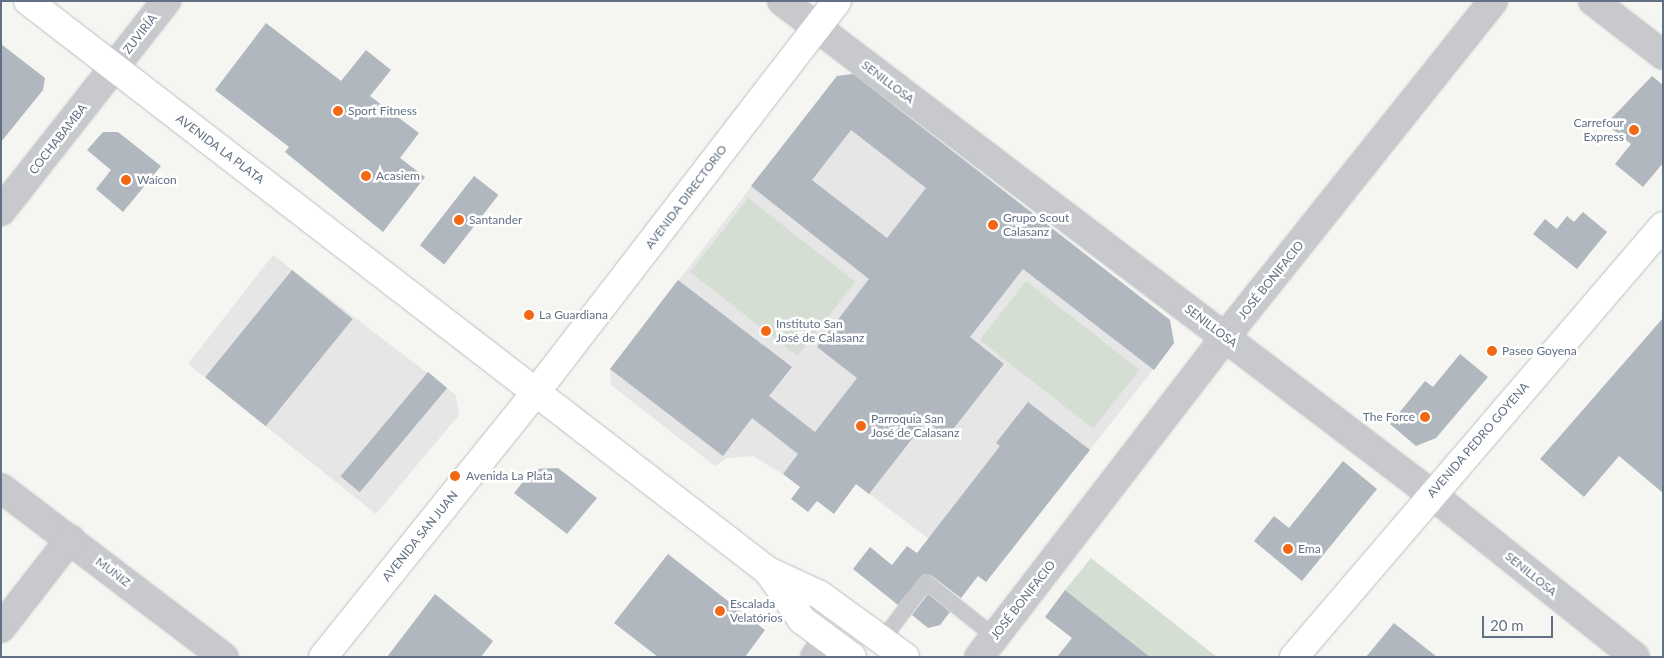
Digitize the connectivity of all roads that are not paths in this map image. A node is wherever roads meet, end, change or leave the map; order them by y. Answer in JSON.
{"nodes":[{"id":1,"x":28,"y":1,"type":"edge"},
{"id":2,"x":166,"y":1,"type":"edge"},
{"id":3,"x":782,"y":1,"type":"edge"},
{"id":4,"x":837,"y":1,"type":"edge"},
{"id":5,"x":1494,"y":1,"type":"edge"},
{"id":6,"x":1593,"y":1,"type":"edge"},
{"id":7,"x":816,"y":28,"type":"junction"},
{"id":8,"x":1663,"y":55,"type":"edge"},
{"id":9,"x":114,"y":68,"type":"junction"},
{"id":10,"x":1,"y":211,"type":"edge"},
{"id":11,"x":1663,"y":226,"type":"edge"},
{"id":12,"x":1225,"y":337,"type":"junction"},
{"id":13,"x":536,"y":392,"type":"junction"},
{"id":14,"x":1,"y":488,"type":"edge"},
{"id":15,"x":1431,"y":494,"type":"junction"},
{"id":16,"x":70,"y":539,"type":"junction"},
{"id":17,"x":768,"y":571,"type":"junction"},
{"id":18,"x":1,"y":628,"type":"edge"},
{"id":19,"x":987,"y":647,"type":"edge"},
{"id":20,"x":849,"y":651,"type":"edge"},
{"id":21,"x":224,"y":657,"type":"edge"},
{"id":22,"x":323,"y":657,"type":"edge"},
{"id":23,"x":905,"y":657,"type":"edge"},
{"id":24,"x":1294,"y":657,"type":"edge"},
{"id":25,"x":1635,"y":657,"type":"edge"}],
"edges":[{"from":1,"to":9,"type":"main road","name":"AVENIDA LA PLATA"},
{"from":2,"to":9,"type":"street","name":"ZUVIRÍA"},
{"from":3,"to":7,"type":"street","name":"SENILLOSA"},
{"from":4,"to":7,"type":"main road","name":"AVENIDA DIRECTORIO"},
{"from":5,"to":12,"type":"street","name":"JOSÉ BONIFACIO"},
{"from":6,"to":8,"type":"street"},
{"from":7,"to":12,"type":"street","name":"SENILLOSA"},
{"from":7,"to":13,"type":"main road","name":"AVENIDA DIRECTORIO"},
{"from":9,"to":10,"type":"street","name":"COCHABAMBA"},
{"from":9,"to":13,"type":"main road","name":"AVENIDA LA PLATA"},
{"from":11,"to":15,"type":"main road","name":"AVENIDA PEDRO GOYENA"},
{"from":12,"to":15,"type":"street","name":"SENILLOSA"},
{"from":12,"to":19,"type":"street","name":"JOSÉ BONIFACIO"},
{"from":13,"to":17,"type":"main road","name":"AVENIDA LA PLATA"},
{"from":13,"to":22,"type":"main road","name":"AVENIDA SAN JUAN"},
{"from":14,"to":16,"type":"street","name":"MUÑIZ"},
{"from":15,"to":24,"type":"main road","name":"AVENIDA PEDRO GOYENA"},
{"from":15,"to":25,"type":"street","name":"SENILLOSA"},
{"from":16,"to":18,"type":"street"},
{"from":16,"to":21,"type":"street","name":"MUÑIZ"},
{"from":17,"to":20,"type":"main road","name":"AVENIDA LA PLATA"},
{"from":17,"to":20,"type":"main road","name":"AVENIDA LA PLATA"},
{"from":19,"to":20,"type":"lane"},
{"from":20,"to":23,"type":"main road","name":"AVENIDA LA PLATA"}]}
